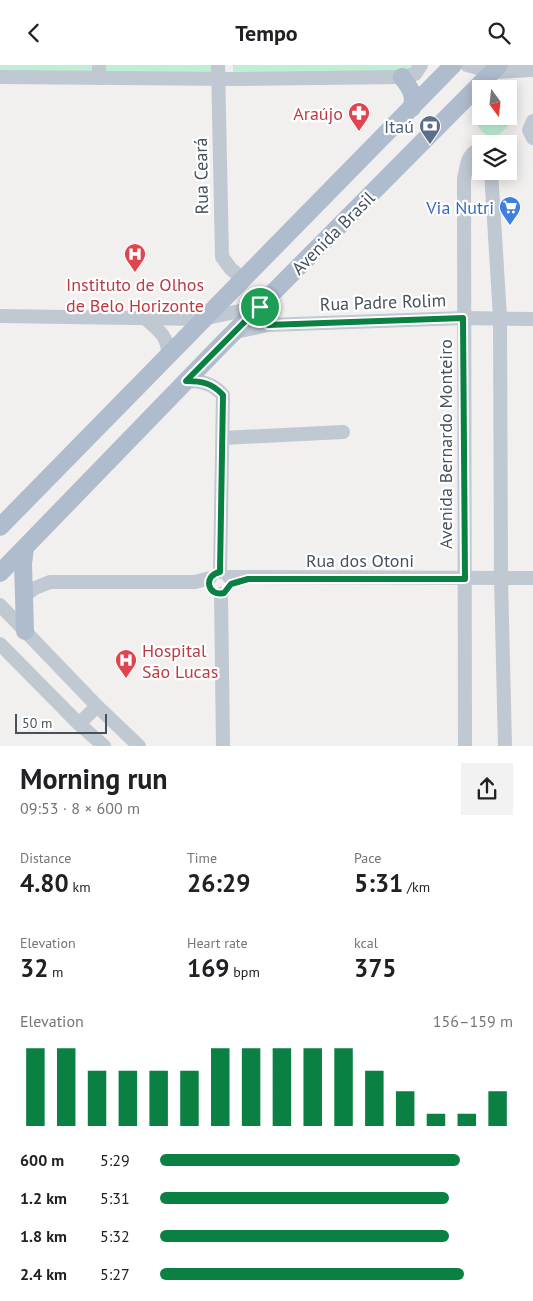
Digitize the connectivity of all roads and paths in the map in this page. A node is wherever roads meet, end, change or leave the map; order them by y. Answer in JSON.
{"nodes":[{"id":1,"x":421,"y":65,"type":"edge"},
{"id":2,"x":453,"y":65,"type":"edge"},
{"id":3,"x":466,"y":65,"type":"edge"},
{"id":4,"x":496,"y":69,"type":"edge"},
{"id":5,"x":533,"y":70,"type":"edge"},
{"id":6,"x":99,"y":72,"type":"edge"},
{"id":7,"x":218,"y":72,"type":"edge"},
{"id":8,"x":0,"y":77,"type":"edge"},
{"id":9,"x":402,"y":77,"type":"junction"},
{"id":10,"x":412,"y":108,"type":"junction"},
{"id":11,"x":533,"y":121,"type":"edge"},
{"id":12,"x":533,"y":138,"type":"edge"},
{"id":13,"x":472,"y":154,"type":"edge"},
{"id":14,"x":492,"y":180,"type":"edge"},
{"id":15,"x":242,"y":278,"type":"junction"},
{"id":16,"x":264,"y":302,"type":"junction"},
{"id":17,"x":0,"y":317,"type":"edge"},
{"id":18,"x":500,"y":317,"type":"junction"},
{"id":19,"x":463,"y":318,"type":"junction"},
{"id":20,"x":202,"y":319,"type":"junction"},
{"id":21,"x":533,"y":319,"type":"edge"},
{"id":22,"x":148,"y":320,"type":"junction"},
{"id":23,"x":268,"y":325,"type":"junction"},
{"id":24,"x":235,"y":332,"type":"junction"},
{"id":25,"x":168,"y":355,"type":"junction"},
{"id":26,"x":186,"y":381,"type":"junction"},
{"id":27,"x":343,"y":432,"type":"dead end"},
{"id":28,"x":223,"y":438,"type":"junction"},
{"id":29,"x":0,"y":527,"type":"edge"},
{"id":30,"x":25,"y":548,"type":"junction"},
{"id":31,"x":0,"y":573,"type":"edge"},
{"id":32,"x":500,"y":578,"type":"junction"},
{"id":33,"x":533,"y":578,"type":"edge"},
{"id":34,"x":465,"y":579,"type":"junction"},
{"id":35,"x":216,"y":580,"type":"junction"},
{"id":36,"x":24,"y":597,"type":"junction"},
{"id":37,"x":0,"y":605,"type":"edge"},
{"id":38,"x":25,"y":631,"type":"junction"},
{"id":39,"x":0,"y":644,"type":"edge"},
{"id":40,"x":97,"y":706,"type":"junction"},
{"id":41,"x":79,"y":724,"type":"junction"},
{"id":42,"x":104,"y":746,"type":"edge"},
{"id":43,"x":139,"y":746,"type":"edge"},
{"id":44,"x":223,"y":746,"type":"edge"},
{"id":45,"x":465,"y":746,"type":"edge"},
{"id":46,"x":504,"y":746,"type":"edge"}],
"edges":[{"from":1,"to":9,"type":"street"},
{"from":2,"to":10,"type":"main road","name":"Avenida Brasil"},
{"from":3,"to":4,"type":"street"},
{"from":4,"to":5,"type":"street"},
{"from":4,"to":16,"type":"main road","name":"Avenida Brasil"},
{"from":6,"to":7,"type":"street"},
{"from":6,"to":8,"type":"street"},
{"from":7,"to":9,"type":"street"},
{"from":7,"to":15,"type":"street","name":"Rua Ceará"},
{"from":9,"to":10,"type":"main road"},
{"from":10,"to":15,"type":"main road","name":"Avenida Brasil"},
{"from":11,"to":12,"type":"street"},
{"from":13,"to":19,"type":"street","name":"Avenida Bernardo Monteiro"},
{"from":14,"to":18,"type":"street"},
{"from":15,"to":20,"type":"main road","name":"Avenida Brasil"},
{"from":16,"to":20,"type":"street"},
{"from":16,"to":23,"type":"street"},
{"from":16,"to":24,"type":"main road","name":"Avenida Brasil"},
{"from":17,"to":22,"type":"street"},
{"from":18,"to":19,"type":"street","name":"Rua Padre Rolim"},
{"from":18,"to":21,"type":"street","name":"Rua Padre Rolim"},
{"from":18,"to":32,"type":"street"},
{"from":19,"to":23,"type":"street","name":"Rua Padre Rolim"},
{"from":19,"to":34,"type":"street","name":"Avenida Bernardo Monteiro"},
{"from":20,"to":22,"type":"street"},
{"from":20,"to":25,"type":"main road","name":"Avenida Brasil"},
{"from":22,"to":25,"type":"street"},
{"from":23,"to":24,"type":"street","name":"Rua Padre Rolim"},
{"from":24,"to":26,"type":"main road","name":"Avenida Brasil"},
{"from":25,"to":29,"type":"main road","name":"Avenida Brasil"},
{"from":26,"to":28,"type":"street"},
{"from":26,"to":30,"type":"main road","name":"Avenida Brasil"},
{"from":27,"to":28,"type":"street"},
{"from":28,"to":35,"type":"street"},
{"from":30,"to":31,"type":"main road","name":"Avenida Brasil"},
{"from":30,"to":36,"type":"main road"},
{"from":32,"to":33,"type":"street","name":"Rua dos Otoni"},
{"from":32,"to":34,"type":"street","name":"Rua dos Otoni"},
{"from":32,"to":46,"type":"street"},
{"from":34,"to":35,"type":"street","name":"Rua dos Otoni"},
{"from":34,"to":45,"type":"street","name":"Avenida Bernardo Monteiro"},
{"from":35,"to":36,"type":"street","name":"Rua dos Otoni"},
{"from":35,"to":44,"type":"street"},
{"from":36,"to":38,"type":"main road"},
{"from":37,"to":38,"type":"street"},
{"from":38,"to":40,"type":"street"},
{"from":39,"to":41,"type":"street"},
{"from":40,"to":41,"type":"street"},
{"from":40,"to":43,"type":"street"},
{"from":41,"to":42,"type":"street"}]}
